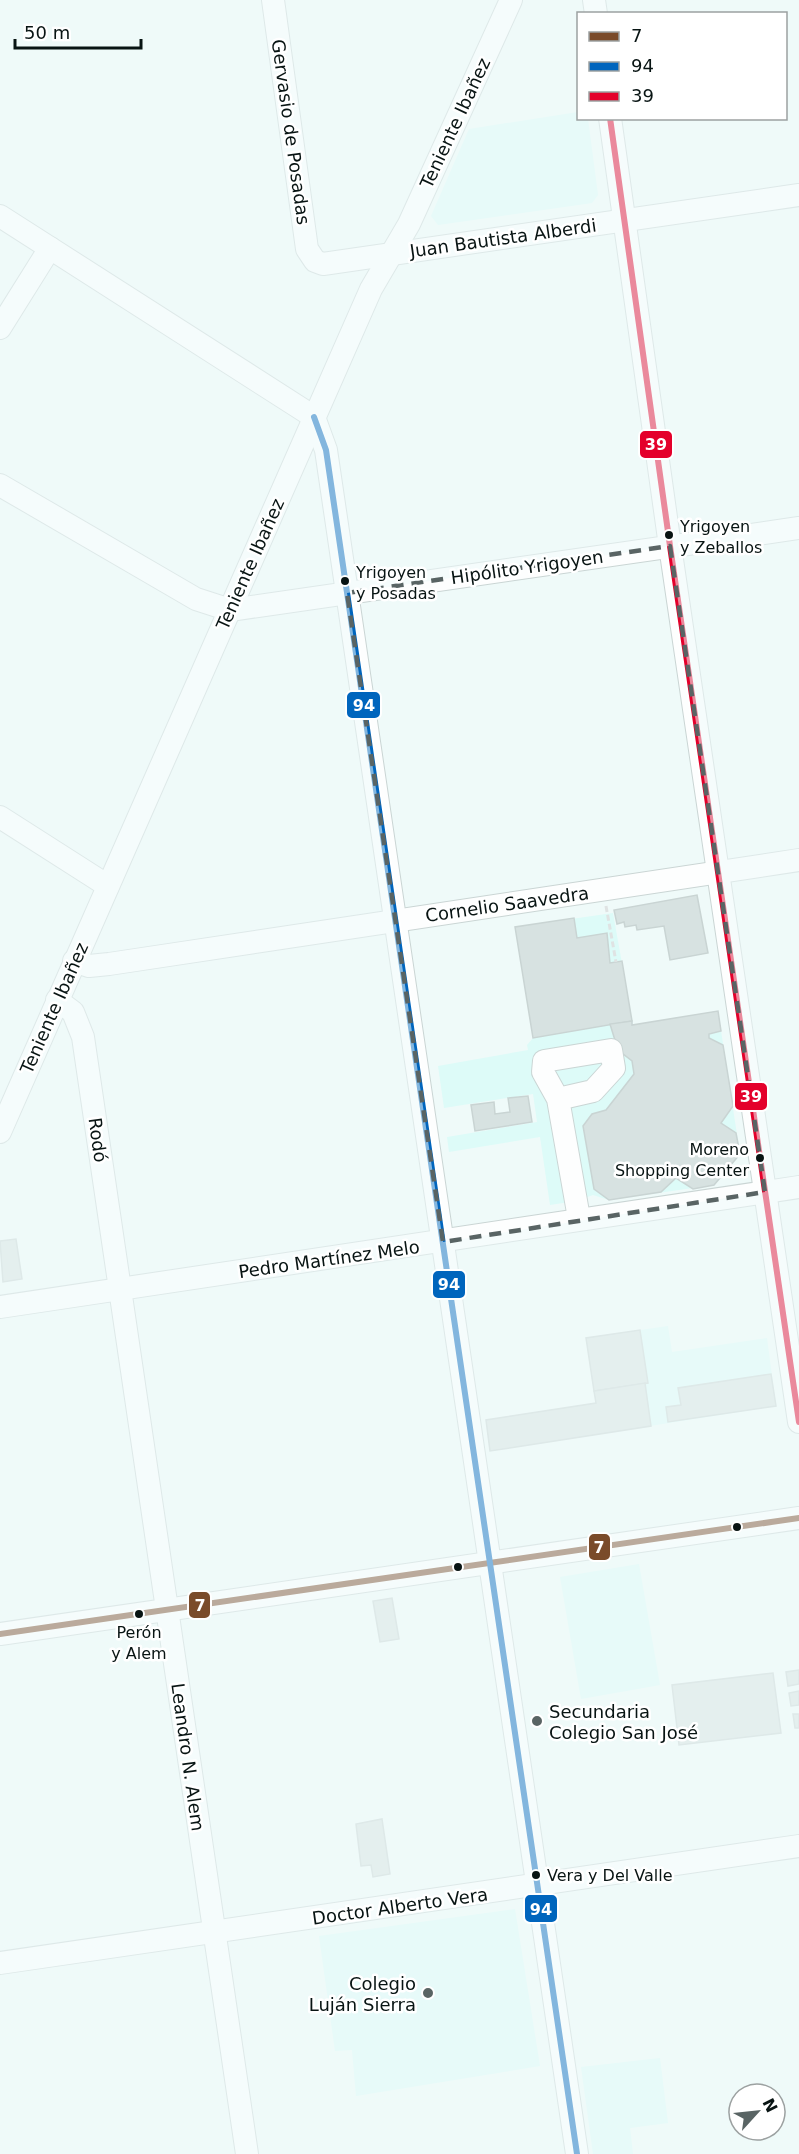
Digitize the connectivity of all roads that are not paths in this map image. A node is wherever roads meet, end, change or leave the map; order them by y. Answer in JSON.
{"nodes":[{"id":1,"x":273,"y":0,"type":"edge"},
{"id":2,"x":511,"y":0,"type":"edge"},
{"id":3,"x":610,"y":120,"type":"edge"},
{"id":4,"x":799,"y":195,"type":"edge"},
{"id":5,"x":0,"y":216,"type":"edge"},
{"id":6,"x":624,"y":221,"type":"junction"},
{"id":7,"x":50,"y":248,"type":"junction"},
{"id":8,"x":391,"y":254,"type":"junction"},
{"id":9,"x":315,"y":261,"type":"joint"},
{"id":10,"x":0,"y":328,"type":"edge"},
{"id":11,"x":314,"y":417,"type":"junction"},
{"id":12,"x":0,"y":485,"type":"edge"},
{"id":13,"x":799,"y":528,"type":"edge"},
{"id":14,"x":670,"y":546,"type":"junction"},
{"id":15,"x":347,"y":593,"type":"junction"},
{"id":16,"x":230,"y":610,"type":"junction"},
{"id":17,"x":0,"y":817,"type":"edge"},
{"id":18,"x":799,"y":860,"type":"edge"},
{"id":19,"x":718,"y":873,"type":"junction"},
{"id":20,"x":108,"y":886,"type":"junction"},
{"id":21,"x":395,"y":920,"type":"junction"},
{"id":22,"x":74,"y":962,"type":"junction"},
{"id":23,"x":57,"y":1000,"type":"junction"},
{"id":24,"x":558,"y":1099,"type":"dead end"},
{"id":25,"x":0,"y":1131,"type":"edge"},
{"id":26,"x":799,"y":1187,"type":"edge"},
{"id":27,"x":765,"y":1192,"type":"junction"},
{"id":28,"x":579,"y":1218,"type":"junction"},
{"id":29,"x":443,"y":1242,"type":"junction"},
{"id":30,"x":120,"y":1289,"type":"junction"},
{"id":31,"x":0,"y":1307,"type":"edge"},
{"id":32,"x":799,"y":1422,"type":"edge"},
{"id":33,"x":799,"y":1518,"type":"edge"},
{"id":34,"x":490,"y":1563,"type":"junction"},
{"id":35,"x":166,"y":1610,"type":"junction"},
{"id":36,"x":0,"y":1634,"type":"edge"},
{"id":37,"x":799,"y":1846,"type":"edge"},
{"id":38,"x":538,"y":1886,"type":"junction"},
{"id":39,"x":214,"y":1932,"type":"junction"},
{"id":40,"x":0,"y":1963,"type":"edge"},
{"id":41,"x":247,"y":2154,"type":"edge"},
{"id":42,"x":577,"y":2154,"type":"edge"}],
"edges":[{"from":1,"to":9,"type":"street","name":"Gervasio de Posadas"},
{"from":2,"to":8,"type":"street","name":"Teniente Ibañez"},
{"from":3,"to":6,"type":"street"},
{"from":4,"to":6,"type":"street","name":"Juan Bautista Alberdi"},
{"from":5,"to":7,"type":"street"},
{"from":6,"to":8,"type":"street","name":"Juan Bautista Alberdi"},
{"from":6,"to":14,"type":"street"},
{"from":7,"to":10,"type":"street"},
{"from":7,"to":11,"type":"street"},
{"from":8,"to":9,"type":"street","name":"Juan Bautista Alberdi"},
{"from":8,"to":11,"type":"street","name":"Teniente Ibañez"},
{"from":11,"to":15,"type":"street"},
{"from":11,"to":16,"type":"street","name":"Teniente Ibañez"},
{"from":12,"to":16,"type":"street","name":"Hipólito Yrigoyen"},
{"from":13,"to":14,"type":"street","name":"Hipólito Yrigoyen"},
{"from":14,"to":15,"type":"street","name":"Hipólito Yrigoyen"},
{"from":14,"to":19,"type":"street"},
{"from":15,"to":16,"type":"street","name":"Hipólito Yrigoyen"},
{"from":15,"to":21,"type":"street"},
{"from":16,"to":20,"type":"street","name":"Teniente Ibañez"},
{"from":17,"to":20,"type":"street"},
{"from":18,"to":19,"type":"street","name":"Cornelio Saavedra"},
{"from":19,"to":21,"type":"street","name":"Cornelio Saavedra"},
{"from":19,"to":27,"type":"street"},
{"from":20,"to":22,"type":"street","name":"Teniente Ibañez"},
{"from":21,"to":22,"type":"street","name":"Cornelio Saavedra"},
{"from":21,"to":29,"type":"street"},
{"from":22,"to":23,"type":"street","name":"Teniente Ibañez"},
{"from":23,"to":25,"type":"street","name":"Teniente Ibañez"},
{"from":23,"to":30,"type":"street","name":"Rodó"},
{"from":24,"to":28,"type":"street"},
{"from":26,"to":27,"type":"street","name":"Pedro Martínez Melo"},
{"from":27,"to":28,"type":"street","name":"Pedro Martínez Melo"},
{"from":27,"to":32,"type":"street"},
{"from":28,"to":29,"type":"street","name":"Pedro Martínez Melo"},
{"from":29,"to":30,"type":"street","name":"Pedro Martínez Melo"},
{"from":29,"to":34,"type":"street"},
{"from":30,"to":31,"type":"street","name":"Pedro Martínez Melo"},
{"from":30,"to":35,"type":"street","name":"Leandro N. Alem"},
{"from":33,"to":34,"type":"street"},
{"from":34,"to":35,"type":"street"},
{"from":34,"to":38,"type":"street"},
{"from":35,"to":36,"type":"street"},
{"from":35,"to":39,"type":"street","name":"Leandro N. Alem"},
{"from":37,"to":38,"type":"street","name":"Doctor Alberto Vera"},
{"from":38,"to":39,"type":"street","name":"Doctor Alberto Vera"},
{"from":38,"to":42,"type":"street"},
{"from":39,"to":40,"type":"street","name":"Doctor Alberto Vera"},
{"from":39,"to":41,"type":"street","name":"Leandro N. Alem"}]}
